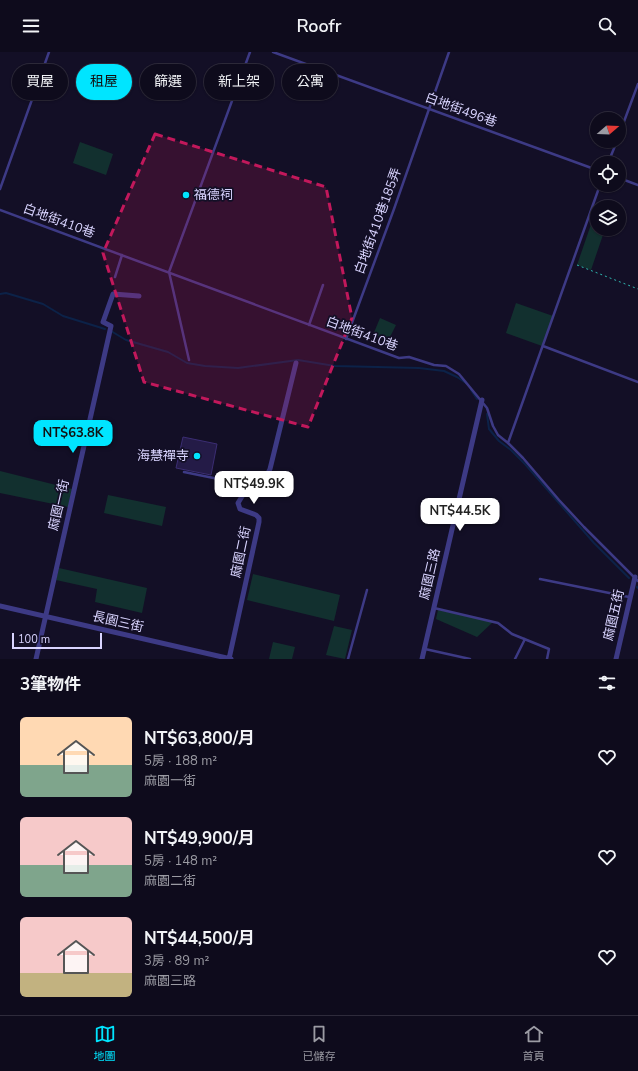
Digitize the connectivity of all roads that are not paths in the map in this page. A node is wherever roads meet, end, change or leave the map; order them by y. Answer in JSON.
{"nodes":[{"id":1,"x":49,"y":52,"type":"edge"},
{"id":2,"x":250,"y":52,"type":"edge"},
{"id":3,"x":273,"y":52,"type":"edge"},
{"id":4,"x":449,"y":52,"type":"edge"},
{"id":5,"x":638,"y":84,"type":"edge"},
{"id":6,"x":428,"y":109,"type":"junction"},
{"id":7,"x":626,"y":116,"type":"edge"},
{"id":8,"x":590,"y":167,"type":"edge"},
{"id":9,"x":626,"y":181,"type":"edge"},
{"id":10,"x":638,"y":185,"type":"edge"},
{"id":11,"x":0,"y":189,"type":"edge"},
{"id":12,"x":598,"y":192,"type":"edge"},
{"id":13,"x":0,"y":210,"type":"edge"},
{"id":14,"x":122,"y":255,"type":"junction"},
{"id":15,"x":169,"y":272,"type":"junction"},
{"id":16,"x":115,"y":277,"type":"dead end"},
{"id":17,"x":323,"y":285,"type":"dead end"},
{"id":18,"x":139,"y":296,"type":"dead end"},
{"id":19,"x":310,"y":325,"type":"junction"},
{"id":20,"x":346,"y":339,"type":"junction"},
{"id":21,"x":543,"y":346,"type":"junction"},
{"id":22,"x":189,"y":360,"type":"dead end"},
{"id":23,"x":296,"y":363,"type":"dead end"},
{"id":24,"x":638,"y":382,"type":"edge"},
{"id":25,"x":482,"y":400,"type":"junction"},
{"id":26,"x":508,"y":443,"type":"junction"},
{"id":27,"x":184,"y":472,"type":"dead end"},
{"id":28,"x":249,"y":485,"type":"junction"},
{"id":29,"x":540,"y":579,"type":"dead end"},
{"id":30,"x":636,"y":579,"type":"edge"},
{"id":31,"x":366,"y":590,"type":"dead end"},
{"id":32,"x":630,"y":597,"type":"junction"},
{"id":33,"x":0,"y":606,"type":"edge"},
{"id":34,"x":433,"y":608,"type":"junction"},
{"id":35,"x":45,"y":616,"type":"junction"},
{"id":36,"x":525,"y":639,"type":"junction"},
{"id":37,"x":424,"y":649,"type":"junction"},
{"id":38,"x":36,"y":659,"type":"edge"},
{"id":39,"x":230,"y":659,"type":"edge"},
{"id":40,"x":348,"y":659,"type":"edge"},
{"id":41,"x":422,"y":659,"type":"edge"},
{"id":42,"x":470,"y":659,"type":"edge"},
{"id":43,"x":516,"y":659,"type":"edge"},
{"id":44,"x":547,"y":659,"type":"edge"},
{"id":45,"x":616,"y":659,"type":"edge"}],
"edges":[{"from":1,"to":11,"type":"lane"},
{"from":2,"to":15,"type":"lane"},
{"from":3,"to":6,"type":"lane","name":"白地街496巷"},
{"from":4,"to":6,"type":"lane","name":"白地街410巷185弄"},
{"from":5,"to":7,"type":"lane"},
{"from":6,"to":8,"type":"lane","name":"白地街496巷"},
{"from":6,"to":20,"type":"lane","name":"白地街410巷185弄"},
{"from":9,"to":10,"type":"lane"},
{"from":12,"to":21,"type":"lane"},
{"from":13,"to":14,"type":"lane","name":"白地街410巷"},
{"from":14,"to":15,"type":"lane","name":"白地街410巷"},
{"from":14,"to":16,"type":"lane"},
{"from":15,"to":19,"type":"lane","name":"白地街410巷"},
{"from":15,"to":22,"type":"lane"},
{"from":17,"to":19,"type":"lane"},
{"from":18,"to":35,"type":"street","name":"麻園一街"},
{"from":19,"to":20,"type":"lane","name":"白地街410巷"},
{"from":20,"to":25,"type":"lane","name":"白地街410巷"},
{"from":21,"to":24,"type":"lane"},
{"from":21,"to":26,"type":"lane"},
{"from":23,"to":28,"type":"street"},
{"from":25,"to":26,"type":"lane","name":"白地街410巷"},
{"from":25,"to":34,"type":"street","name":"麻園三路"},
{"from":26,"to":30,"type":"lane","name":"白地街410巷"},
{"from":27,"to":28,"type":"lane"},
{"from":28,"to":39,"type":"street","name":"麻園二街"},
{"from":29,"to":32,"type":"lane"},
{"from":30,"to":32,"type":"street","name":"麻園五街"},
{"from":31,"to":40,"type":"lane"},
{"from":32,"to":45,"type":"street","name":"麻園五街"},
{"from":33,"to":35,"type":"street","name":"長園三街"},
{"from":34,"to":36,"type":"lane"},
{"from":34,"to":37,"type":"street","name":"麻園三路"},
{"from":35,"to":38,"type":"street","name":"麻園一街"},
{"from":35,"to":39,"type":"street","name":"長園三街"},
{"from":36,"to":43,"type":"lane"},
{"from":36,"to":44,"type":"lane"},
{"from":37,"to":41,"type":"street","name":"麻園三路"},
{"from":37,"to":42,"type":"lane"}]}
